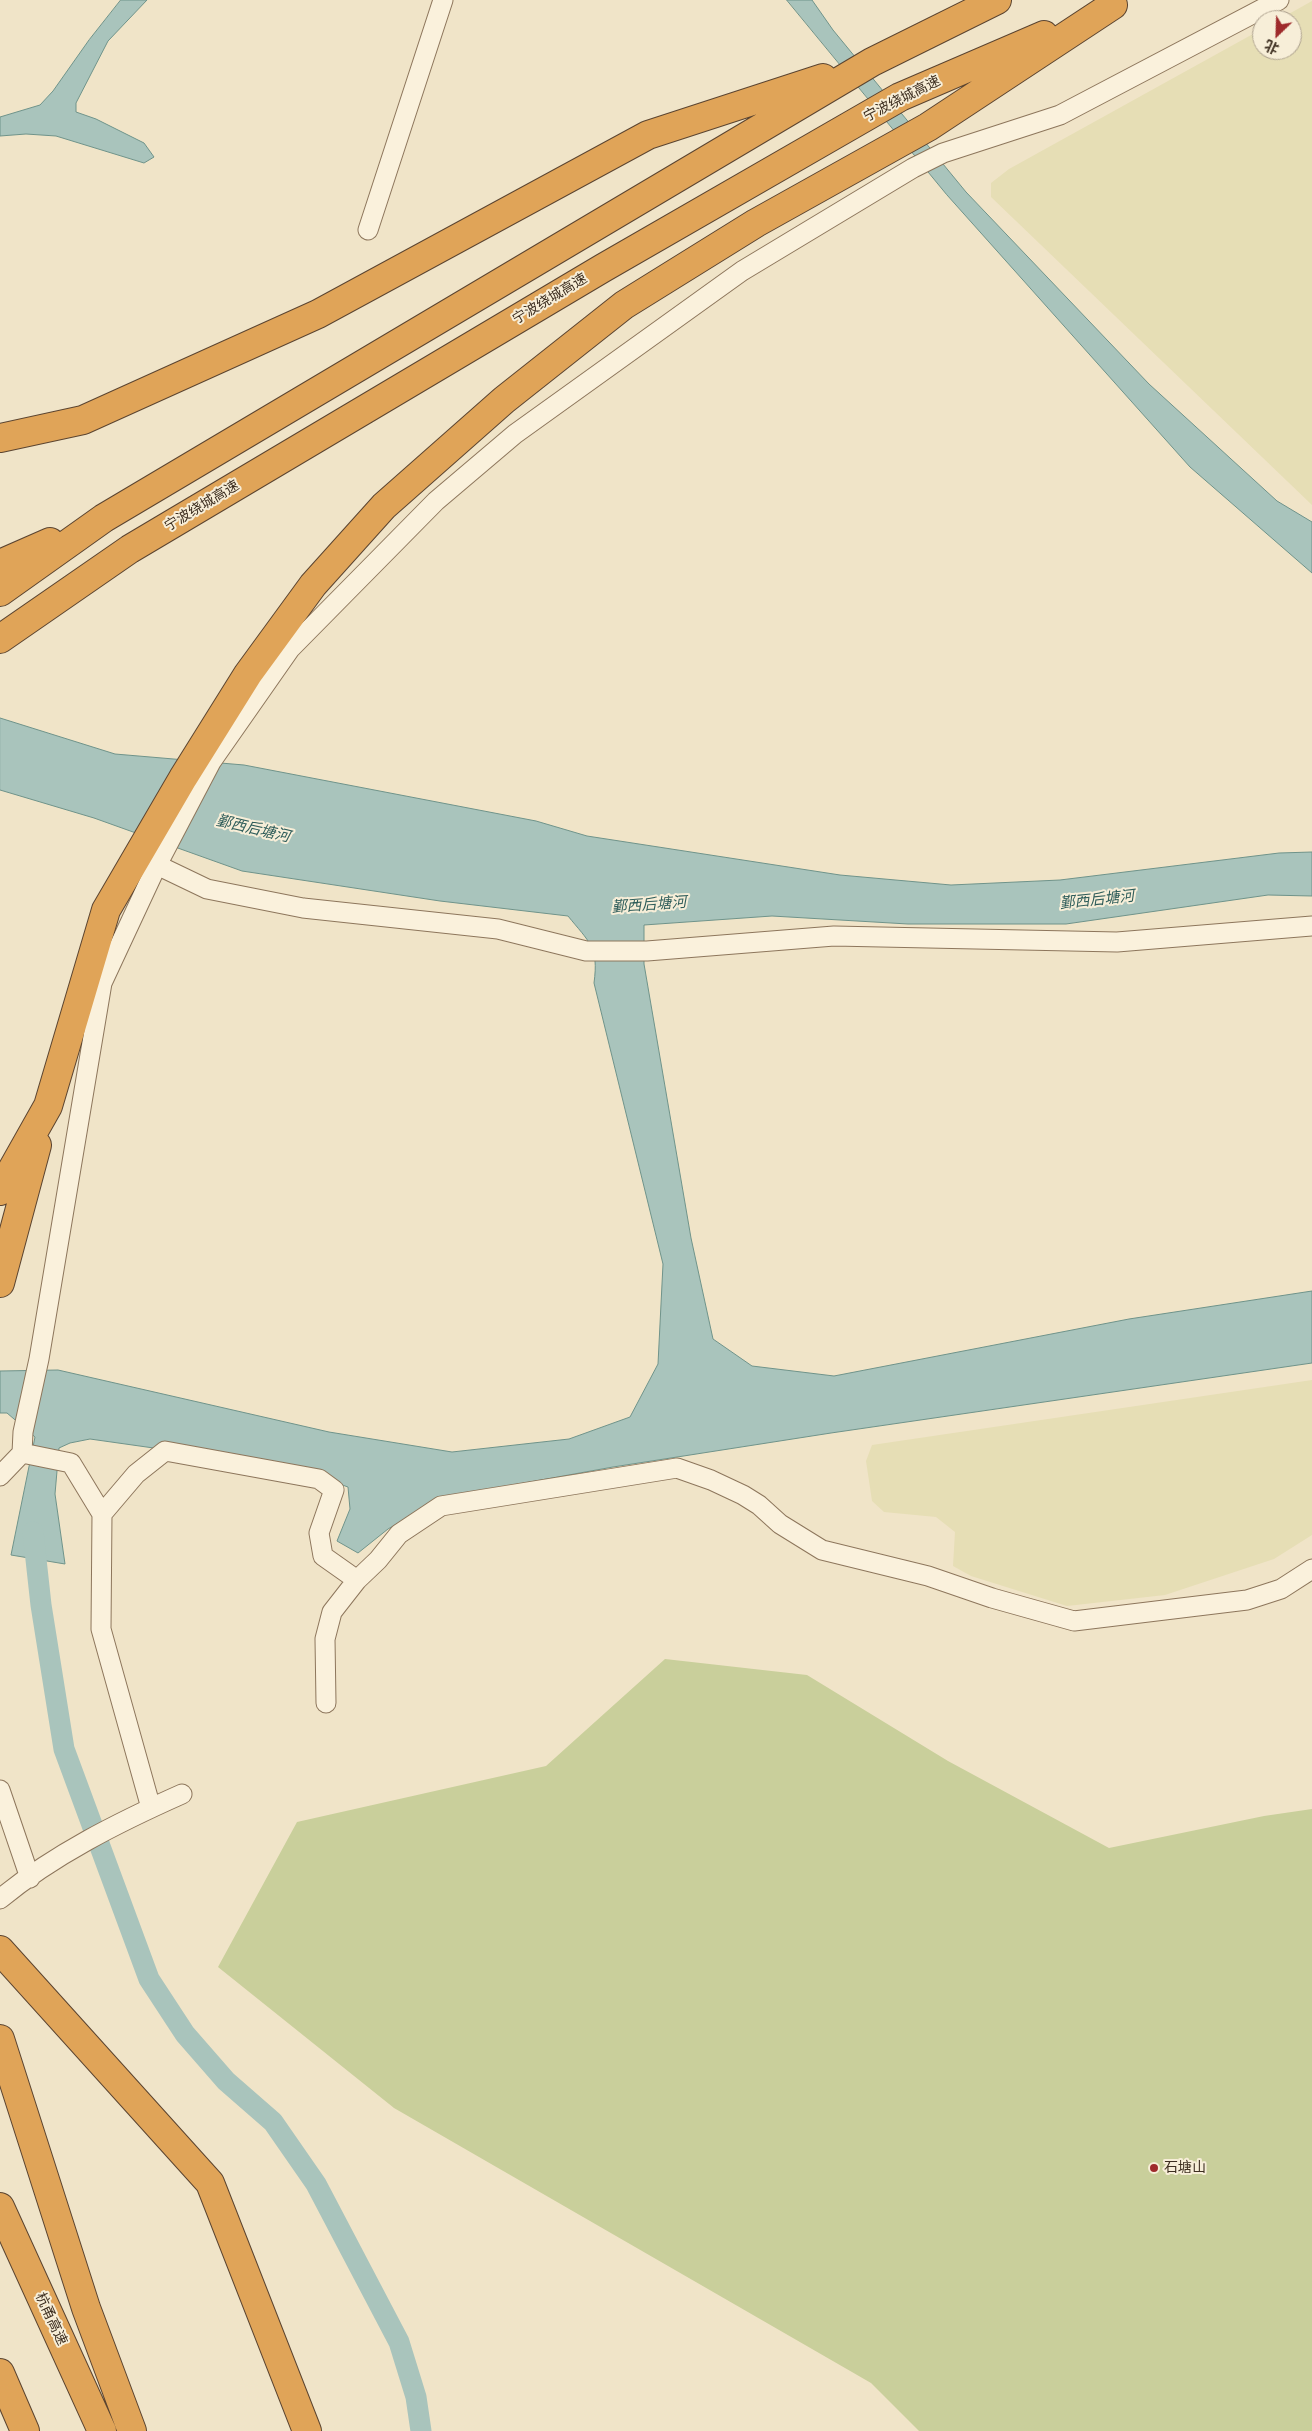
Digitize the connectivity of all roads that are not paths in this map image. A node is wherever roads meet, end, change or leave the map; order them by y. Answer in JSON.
{"nodes":[{"id":1,"x":443,"y":0,"type":"edge"},
{"id":2,"x":997,"y":0,"type":"edge"},
{"id":3,"x":1279,"y":0,"type":"edge"},
{"id":4,"x":1118,"y":3,"type":"edge"},
{"id":5,"x":872,"y":62,"type":"junction"},
{"id":6,"x":368,"y":230,"type":"dead end"},
{"id":7,"x":0,"y":438,"type":"edge"},
{"id":8,"x":104,"y":518,"type":"junction"},
{"id":9,"x":0,"y":564,"type":"edge"},
{"id":10,"x":0,"y":592,"type":"edge"},
{"id":11,"x":0,"y":639,"type":"edge"},
{"id":12,"x":157,"y":864,"type":"junction"},
{"id":13,"x":1312,"y":926,"type":"edge"},
{"id":14,"x":48,"y":1106,"type":"junction"},
{"id":15,"x":0,"y":1191,"type":"edge"},
{"id":16,"x":0,"y":1283,"type":"edge"},
{"id":17,"x":22,"y":1453,"type":"junction"},
{"id":18,"x":0,"y":1476,"type":"edge"},
{"id":19,"x":102,"y":1514,"type":"junction"},
{"id":20,"x":1312,"y":1570,"type":"edge"},
{"id":21,"x":357,"y":1580,"type":"junction"},
{"id":22,"x":326,"y":1703,"type":"dead end"},
{"id":23,"x":0,"y":1790,"type":"edge"},
{"id":24,"x":182,"y":1794,"type":"dead end"},
{"id":25,"x":144,"y":1812,"type":"junction"},
{"id":26,"x":30,"y":1878,"type":"junction"},
{"id":27,"x":0,"y":1899,"type":"edge"},
{"id":28,"x":0,"y":1950,"type":"edge"},
{"id":29,"x":0,"y":2039,"type":"edge"},
{"id":30,"x":0,"y":2206,"type":"edge"},
{"id":31,"x":0,"y":2373,"type":"edge"},
{"id":32,"x":25,"y":2431,"type":"edge"},
{"id":33,"x":102,"y":2431,"type":"edge"},
{"id":34,"x":132,"y":2431,"type":"edge"},
{"id":35,"x":307,"y":2431,"type":"edge"}],
"edges":[{"from":1,"to":6,"type":"street"},
{"from":2,"to":5,"type":"highway"},
{"from":3,"to":12,"type":"street"},
{"from":4,"to":11,"type":"highway","name":"宁波绕城高速"},
{"from":4,"to":14,"type":"highway"},
{"from":5,"to":7,"type":"highway"},
{"from":5,"to":8,"type":"highway"},
{"from":8,"to":9,"type":"highway"},
{"from":8,"to":10,"type":"highway"},
{"from":12,"to":13,"type":"street"},
{"from":12,"to":17,"type":"street"},
{"from":14,"to":15,"type":"highway"},
{"from":14,"to":16,"type":"highway"},
{"from":17,"to":18,"type":"street"},
{"from":17,"to":19,"type":"street"},
{"from":19,"to":21,"type":"street"},
{"from":19,"to":25,"type":"street"},
{"from":20,"to":21,"type":"street"},
{"from":21,"to":22,"type":"street"},
{"from":23,"to":26,"type":"street"},
{"from":24,"to":25,"type":"street"},
{"from":25,"to":26,"type":"street"},
{"from":26,"to":27,"type":"street"},
{"from":28,"to":35,"type":"highway"},
{"from":29,"to":34,"type":"highway"},
{"from":30,"to":33,"type":"highway","name":"杭甬高速"},
{"from":31,"to":32,"type":"highway"}]}
